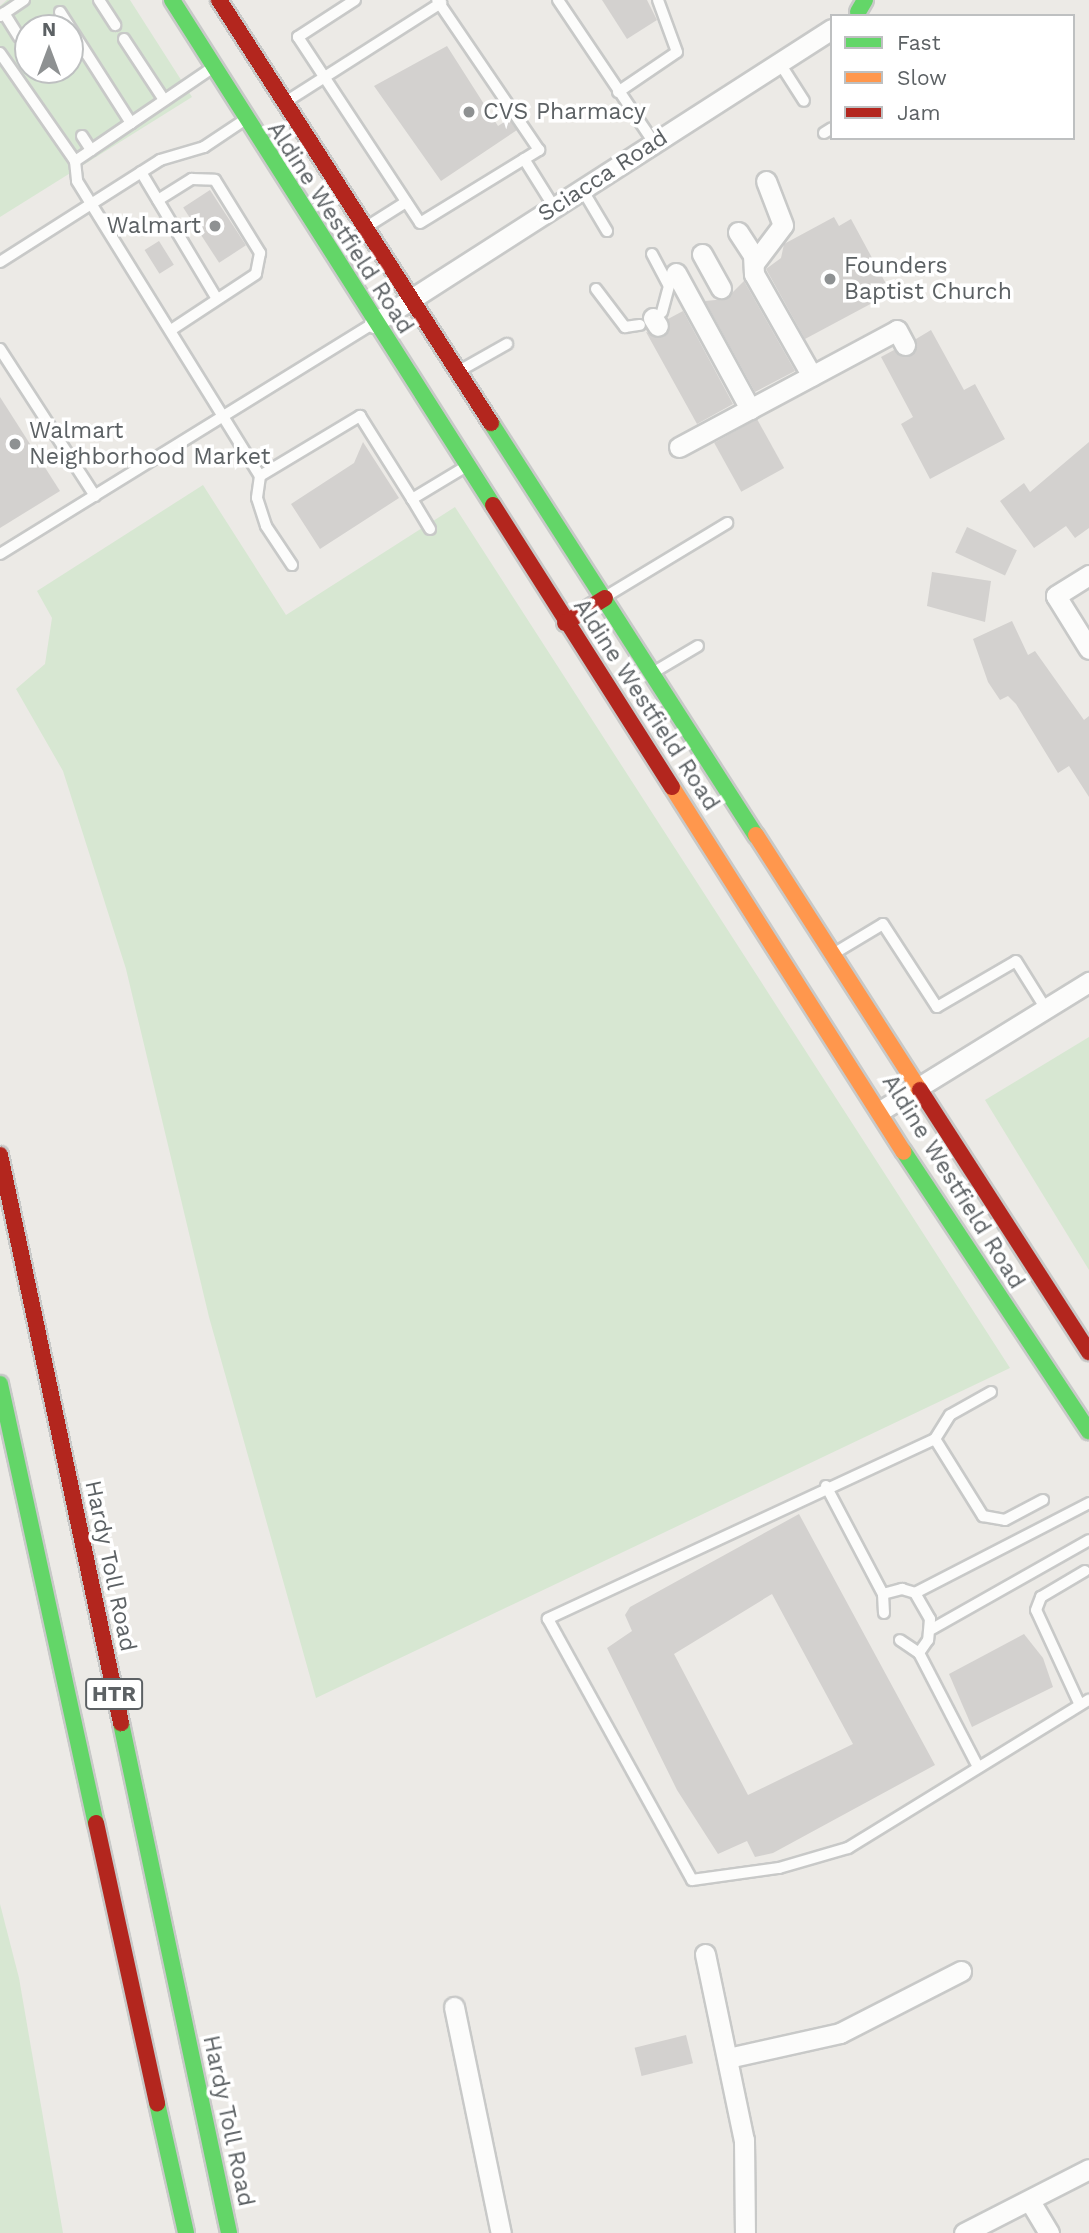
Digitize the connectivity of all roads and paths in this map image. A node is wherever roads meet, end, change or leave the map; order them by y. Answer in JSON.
{"nodes":[{"id":1,"x":24,"y":0,"type":"edge"},
{"id":2,"x":99,"y":0,"type":"edge"},
{"id":3,"x":172,"y":0,"type":"edge"},
{"id":4,"x":219,"y":0,"type":"edge"},
{"id":5,"x":225,"y":0,"type":"edge"},
{"id":6,"x":355,"y":0,"type":"edge"},
{"id":7,"x":558,"y":0,"type":"edge"},
{"id":8,"x":658,"y":0,"type":"edge"},
{"id":9,"x":877,"y":0,"type":"edge"},
{"id":10,"x":439,"y":2,"type":"edge"},
{"id":11,"x":858,"y":9,"type":"edge"},
{"id":12,"x":61,"y":12,"type":"dead end"},
{"id":13,"x":2,"y":15,"type":"edge"},
{"id":14,"x":232,"y":22,"type":"junction"},
{"id":15,"x":115,"y":25,"type":"dead end"},
{"id":16,"x":830,"y":30,"type":"edge"},
{"id":17,"x":14,"y":31,"type":"edge"},
{"id":18,"x":124,"y":39,"type":"dead end"},
{"id":19,"x":0,"y":53,"type":"edge"},
{"id":20,"x":779,"y":62,"type":"junction"},
{"id":21,"x":212,"y":68,"type":"junction"},
{"id":22,"x":325,"y":77,"type":"junction"},
{"id":23,"x":618,"y":92,"type":"junction"},
{"id":24,"x":164,"y":100,"type":"junction"},
{"id":25,"x":287,"y":101,"type":"junction"},
{"id":26,"x":804,"y":101,"type":"dead end"},
{"id":27,"x":243,"y":121,"type":"junction"},
{"id":28,"x":131,"y":123,"type":"junction"},
{"id":29,"x":82,"y":136,"type":"dead end"},
{"id":30,"x":654,"y":143,"type":"junction"},
{"id":31,"x":91,"y":150,"type":"junction"},
{"id":32,"x":524,"y":159,"type":"junction"},
{"id":33,"x":75,"y":161,"type":"junction"},
{"id":34,"x":141,"y":172,"type":"junction"},
{"id":35,"x":766,"y":181,"type":"dead end"},
{"id":36,"x":582,"y":189,"type":"junction"},
{"id":37,"x":158,"y":200,"type":"junction"},
{"id":38,"x":407,"y":202,"type":"junction"},
{"id":39,"x":90,"y":204,"type":"junction"},
{"id":40,"x":554,"y":207,"type":"junction"},
{"id":41,"x":368,"y":226,"type":"junction"},
{"id":42,"x":607,"y":231,"type":"dead end"},
{"id":43,"x":738,"y":232,"type":"dead end"},
{"id":44,"x":652,"y":254,"type":"dead end"},
{"id":45,"x":702,"y":254,"type":"dead end"},
{"id":46,"x":0,"y":262,"type":"edge"},
{"id":47,"x":755,"y":262,"type":"junction"},
{"id":48,"x":676,"y":273,"type":"dead end"},
{"id":49,"x":596,"y":289,"type":"dead end"},
{"id":50,"x":414,"y":297,"type":"junction"},
{"id":51,"x":691,"y":298,"type":"junction"},
{"id":52,"x":217,"y":299,"type":"junction"},
{"id":53,"x":374,"y":323,"type":"junction"},
{"id":54,"x":171,"y":330,"type":"junction"},
{"id":55,"x":507,"y":344,"type":"dead end"},
{"id":56,"x":905,"y":345,"type":"dead end"},
{"id":57,"x":0,"y":349,"type":"edge"},
{"id":58,"x":461,"y":371,"type":"junction"},
{"id":59,"x":812,"y":376,"type":"junction"},
{"id":60,"x":750,"y":409,"type":"junction"},
{"id":61,"x":226,"y":416,"type":"junction"},
{"id":62,"x":678,"y":447,"type":"dead end"},
{"id":63,"x":465,"y":466,"type":"junction"},
{"id":64,"x":260,"y":476,"type":"junction"},
{"id":65,"x":95,"y":496,"type":"junction"},
{"id":66,"x":412,"y":499,"type":"junction"},
{"id":67,"x":727,"y":523,"type":"dead end"},
{"id":68,"x":430,"y":529,"type":"dead end"},
{"id":69,"x":0,"y":554,"type":"edge"},
{"id":70,"x":292,"y":565,"type":"dead end"},
{"id":71,"x":1089,"y":575,"type":"edge"},
{"id":72,"x":605,"y":598,"type":"junction"},
{"id":73,"x":565,"y":623,"type":"junction"},
{"id":74,"x":698,"y":646,"type":"dead end"},
{"id":75,"x":1089,"y":649,"type":"edge"},
{"id":76,"x":654,"y":672,"type":"junction"},
{"id":77,"x":832,"y":954,"type":"junction"},
{"id":78,"x":1089,"y":982,"type":"edge"},
{"id":79,"x":1046,"y":1009,"type":"junction"},
{"id":80,"x":917,"y":1087,"type":"junction"},
{"id":81,"x":880,"y":1111,"type":"junction"},
{"id":82,"x":0,"y":1155,"type":"edge"},
{"id":83,"x":1089,"y":1352,"type":"edge"},
{"id":84,"x":0,"y":1384,"type":"edge"},
{"id":85,"x":991,"y":1392,"type":"dead end"},
{"id":86,"x":1089,"y":1431,"type":"edge"},
{"id":87,"x":935,"y":1439,"type":"junction"},
{"id":88,"x":826,"y":1486,"type":"junction"},
{"id":89,"x":1042,"y":1500,"type":"dead end"},
{"id":90,"x":1089,"y":1503,"type":"edge"},
{"id":91,"x":1089,"y":1540,"type":"edge"},
{"id":92,"x":1085,"y":1570,"type":"dead end"},
{"id":93,"x":915,"y":1593,"type":"junction"},
{"id":94,"x":883,"y":1594,"type":"junction"},
{"id":95,"x":884,"y":1613,"type":"dead end"},
{"id":96,"x":932,"y":1629,"type":"junction"},
{"id":97,"x":900,"y":1640,"type":"dead end"},
{"id":98,"x":919,"y":1653,"type":"junction"},
{"id":99,"x":1084,"y":1702,"type":"edge"},
{"id":100,"x":978,"y":1767,"type":"junction"},
{"id":101,"x":705,"y":1954,"type":"dead end"},
{"id":102,"x":961,"y":1971,"type":"dead end"},
{"id":103,"x":454,"y":2007,"type":"dead end"},
{"id":104,"x":728,"y":2058,"type":"junction"},
{"id":105,"x":1089,"y":2169,"type":"edge"},
{"id":106,"x":1031,"y":2203,"type":"junction"},
{"id":107,"x":186,"y":2233,"type":"edge"},
{"id":108,"x":229,"y":2233,"type":"edge"},
{"id":109,"x":501,"y":2233,"type":"edge"},
{"id":110,"x":745,"y":2233,"type":"edge"},
{"id":111,"x":964,"y":2233,"type":"edge"},
{"id":112,"x":1049,"y":2233,"type":"edge"}],
"edges":[{"from":1,"to":13,"type":"lane"},
{"from":2,"to":15,"type":"lane"},
{"from":3,"to":21,"type":"main road","name":"Aldine Westfield Road"},
{"from":4,"to":14,"type":"main road","name":"Aldine Westfield Road"},
{"from":5,"to":14,"type":"main road"},
{"from":6,"to":22,"type":"lane"},
{"from":7,"to":23,"type":"lane"},
{"from":8,"to":23,"type":"lane"},
{"from":9,"to":11,"type":"street"},
{"from":10,"to":22,"type":"lane"},
{"from":10,"to":32,"type":"lane"},
{"from":12,"to":28,"type":"lane"},
{"from":13,"to":17,"type":"lane"},
{"from":14,"to":25,"type":"main road","name":"Aldine Westfield Road"},
{"from":16,"to":20,"type":"street","name":"Sciacca Road"},
{"from":18,"to":24,"type":"lane"},
{"from":19,"to":33,"type":"lane"},
{"from":20,"to":26,"type":"lane"},
{"from":20,"to":30,"type":"street","name":"Sciacca Road"},
{"from":21,"to":24,"type":"lane"},
{"from":21,"to":27,"type":"main road","name":"Aldine Westfield Road"},
{"from":22,"to":25,"type":"lane"},
{"from":22,"to":38,"type":"lane"},
{"from":23,"to":30,"type":"lane"},
{"from":24,"to":28,"type":"lane"},
{"from":25,"to":41,"type":"main road","name":"Aldine Westfield Road"},
{"from":27,"to":34,"type":"lane"},
{"from":27,"to":53,"type":"main road","name":"Aldine Westfield Road"},
{"from":28,"to":31,"type":"lane"},
{"from":29,"to":31,"type":"lane"},
{"from":30,"to":36,"type":"street","name":"Sciacca Road"},
{"from":31,"to":33,"type":"lane"},
{"from":32,"to":38,"type":"lane"},
{"from":32,"to":40,"type":"lane"},
{"from":33,"to":39,"type":"lane"},
{"from":34,"to":37,"type":"lane"},
{"from":34,"to":39,"type":"lane"},
{"from":35,"to":47,"type":"street"},
{"from":36,"to":40,"type":"street","name":"Sciacca Road"},
{"from":36,"to":42,"type":"lane"},
{"from":37,"to":52,"type":"lane"},
{"from":37,"to":52,"type":"lane"},
{"from":38,"to":41,"type":"lane"},
{"from":39,"to":46,"type":"lane"},
{"from":39,"to":54,"type":"lane"},
{"from":40,"to":50,"type":"street","name":"Sciacca Road"},
{"from":41,"to":50,"type":"main road","name":"Aldine Westfield Road"},
{"from":43,"to":47,"type":"street"},
{"from":44,"to":49,"type":"lane"},
{"from":45,"to":51,"type":"street"},
{"from":47,"to":59,"type":"street"},
{"from":48,"to":51,"type":"street"},
{"from":50,"to":53,"type":"street","name":"Sciacca Road"},
{"from":50,"to":58,"type":"main road","name":"Aldine Westfield Road"},
{"from":51,"to":60,"type":"street"},
{"from":52,"to":54,"type":"lane"},
{"from":53,"to":61,"type":"lane"},
{"from":53,"to":63,"type":"main road","name":"Aldine Westfield Road"},
{"from":54,"to":61,"type":"lane"},
{"from":55,"to":58,"type":"lane"},
{"from":56,"to":59,"type":"street"},
{"from":57,"to":65,"type":"lane"},
{"from":58,"to":72,"type":"main road","name":"Aldine Westfield Road"},
{"from":59,"to":60,"type":"street"},
{"from":60,"to":62,"type":"street"},
{"from":61,"to":64,"type":"lane"},
{"from":61,"to":65,"type":"lane"},
{"from":63,"to":66,"type":"lane"},
{"from":63,"to":73,"type":"main road","name":"Aldine Westfield Road"},
{"from":64,"to":66,"type":"lane"},
{"from":64,"to":70,"type":"lane"},
{"from":65,"to":69,"type":"lane"},
{"from":66,"to":68,"type":"lane"},
{"from":67,"to":72,"type":"lane"},
{"from":71,"to":75,"type":"street"},
{"from":72,"to":73,"type":"main road"},
{"from":72,"to":76,"type":"main road","name":"Aldine Westfield Road"},
{"from":73,"to":81,"type":"main road","name":"Aldine Westfield Road"},
{"from":74,"to":76,"type":"lane"},
{"from":76,"to":77,"type":"main road","name":"Aldine Westfield Road"},
{"from":77,"to":79,"type":"lane"},
{"from":77,"to":80,"type":"main road","name":"Aldine Westfield Road"},
{"from":78,"to":79,"type":"street"},
{"from":79,"to":80,"type":"street"},
{"from":80,"to":81,"type":"street"},
{"from":80,"to":83,"type":"main road","name":"Aldine Westfield Road"},
{"from":81,"to":86,"type":"main road","name":"Aldine Westfield Road"},
{"from":82,"to":108,"type":"main road","name":"Hardy Toll Road","number":"HTR"},
{"from":84,"to":107,"type":"main road","number":"HTR"},
{"from":85,"to":87,"type":"lane"},
{"from":87,"to":88,"type":"lane"},
{"from":87,"to":89,"type":"lane"},
{"from":88,"to":94,"type":"lane"},
{"from":88,"to":100,"type":"lane"},
{"from":90,"to":93,"type":"lane"},
{"from":91,"to":96,"type":"lane"},
{"from":92,"to":99,"type":"lane"},
{"from":93,"to":94,"type":"lane"},
{"from":93,"to":96,"type":"lane"},
{"from":94,"to":95,"type":"lane"},
{"from":96,"to":98,"type":"lane"},
{"from":97,"to":98,"type":"lane"},
{"from":98,"to":100,"type":"lane"},
{"from":99,"to":100,"type":"lane"},
{"from":101,"to":104,"type":"street"},
{"from":102,"to":104,"type":"street"},
{"from":103,"to":109,"type":"street"},
{"from":104,"to":110,"type":"street"},
{"from":105,"to":106,"type":"street"},
{"from":106,"to":111,"type":"street"},
{"from":106,"to":112,"type":"street"}]}
